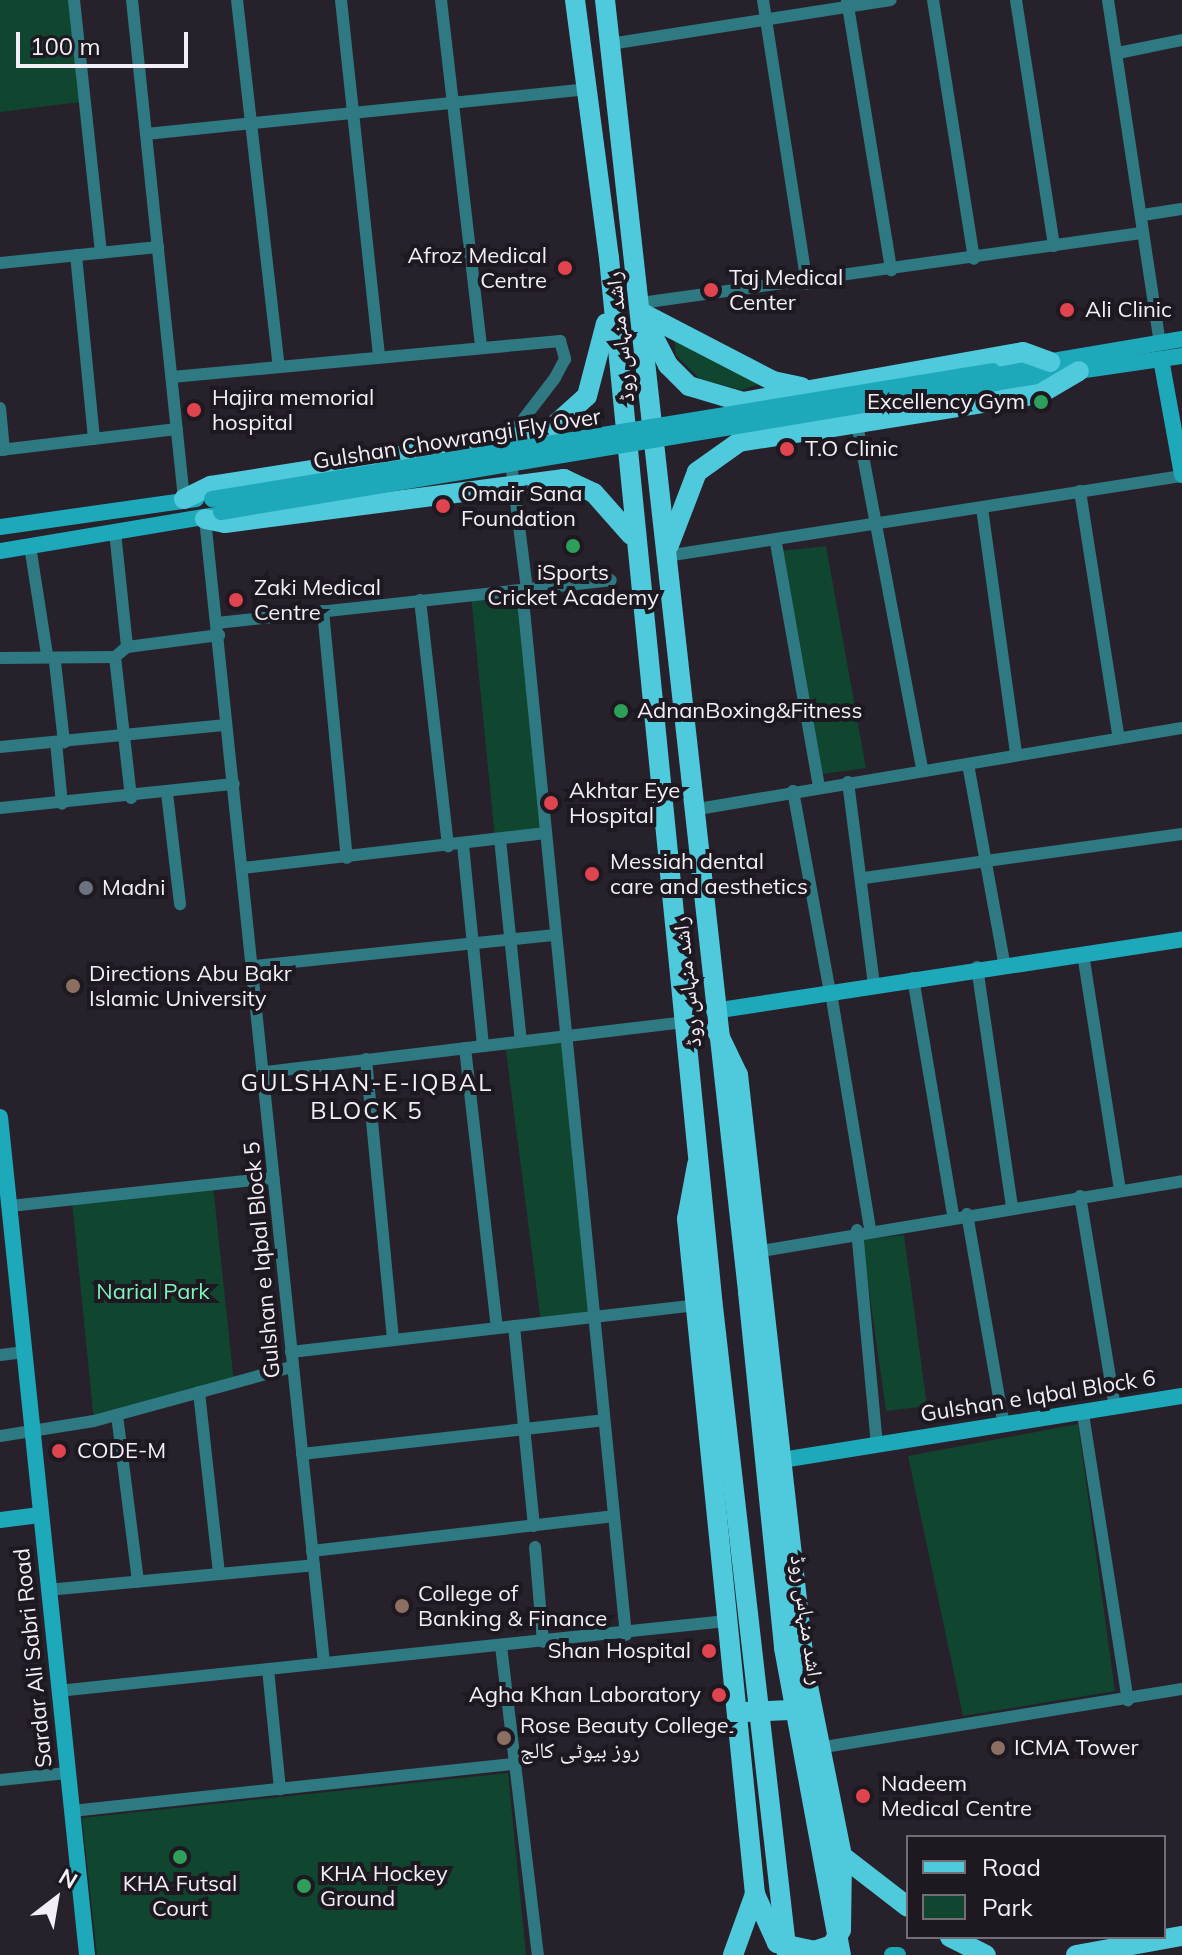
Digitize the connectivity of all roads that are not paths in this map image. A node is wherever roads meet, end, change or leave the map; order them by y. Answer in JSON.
{"nodes":[{"id":1,"x":74,"y":0,"type":"edge"},
{"id":2,"x":132,"y":0,"type":"edge"},
{"id":3,"x":237,"y":0,"type":"edge"},
{"id":4,"x":341,"y":0,"type":"edge"},
{"id":5,"x":441,"y":0,"type":"edge"},
{"id":6,"x":763,"y":0,"type":"edge"},
{"id":7,"x":891,"y":0,"type":"edge"},
{"id":8,"x":933,"y":0,"type":"edge"},
{"id":9,"x":1016,"y":0,"type":"edge"},
{"id":10,"x":1108,"y":0,"type":"edge"},
{"id":11,"x":576,"y":1,"type":"edge"},
{"id":12,"x":605,"y":2,"type":"edge"},
{"id":13,"x":848,"y":3,"type":"edge"},
{"id":14,"x":766,"y":21,"type":"junction"},
{"id":15,"x":1182,"y":40,"type":"edge"},
{"id":16,"x":610,"y":44,"type":"junction"},
{"id":17,"x":1118,"y":53,"type":"junction"},
{"id":18,"x":586,"y":89,"type":"junction"},
{"id":19,"x":620,"y":92,"type":"junction"},
{"id":20,"x":453,"y":103,"type":"junction"},
{"id":21,"x":353,"y":112,"type":"junction"},
{"id":22,"x":250,"y":120,"type":"junction"},
{"id":23,"x":146,"y":134,"type":"junction"},
{"id":24,"x":1182,"y":209,"type":"edge"},
{"id":25,"x":1143,"y":215,"type":"junction"},
{"id":26,"x":1141,"y":233,"type":"junction"},
{"id":27,"x":1054,"y":246,"type":"junction"},
{"id":28,"x":158,"y":247,"type":"junction"},
{"id":29,"x":101,"y":253,"type":"junction"},
{"id":30,"x":76,"y":255,"type":"junction"},
{"id":31,"x":974,"y":259,"type":"junction"},
{"id":32,"x":0,"y":263,"type":"edge"},
{"id":33,"x":891,"y":270,"type":"junction"},
{"id":34,"x":807,"y":284,"type":"junction"},
{"id":35,"x":611,"y":294,"type":"junction"},
{"id":36,"x":642,"y":308,"type":"junction"},
{"id":37,"x":1182,"y":339,"type":"edge"},
{"id":38,"x":481,"y":347,"type":"junction"},
{"id":39,"x":1160,"y":351,"type":"junction"},
{"id":40,"x":379,"y":355,"type":"junction"},
{"id":41,"x":1182,"y":356,"type":"edge"},
{"id":42,"x":1050,"y":362,"type":"junction"},
{"id":43,"x":279,"y":367,"type":"junction"},
{"id":44,"x":1079,"y":371,"type":"junction"},
{"id":45,"x":172,"y":377,"type":"junction"},
{"id":46,"x":995,"y":377,"type":"junction"},
{"id":47,"x":813,"y":390,"type":"junction"},
{"id":48,"x":0,"y":408,"type":"edge"},
{"id":49,"x":857,"y":424,"type":"junction"},
{"id":50,"x":177,"y":429,"type":"junction"},
{"id":51,"x":94,"y":439,"type":"junction"},
{"id":52,"x":508,"y":439,"type":"junction"},
{"id":53,"x":2,"y":450,"type":"edge"},
{"id":54,"x":1182,"y":475,"type":"edge"},
{"id":55,"x":515,"y":481,"type":"junction"},
{"id":56,"x":1080,"y":491,"type":"junction"},
{"id":57,"x":184,"y":499,"type":"junction"},
{"id":58,"x":982,"y":508,"type":"junction"},
{"id":59,"x":213,"y":510,"type":"junction"},
{"id":60,"x":879,"y":523,"type":"junction"},
{"id":61,"x":0,"y":527,"type":"edge"},
{"id":62,"x":115,"y":532,"type":"junction"},
{"id":63,"x":634,"y":538,"type":"junction"},
{"id":64,"x":776,"y":543,"type":"junction"},
{"id":65,"x":30,"y":546,"type":"junction"},
{"id":66,"x":0,"y":551,"type":"edge"},
{"id":67,"x":666,"y":556,"type":"junction"},
{"id":68,"x":611,"y":580,"type":"dead end"},
{"id":69,"x":525,"y":589,"type":"junction"},
{"id":70,"x":420,"y":600,"type":"junction"},
{"id":71,"x":323,"y":611,"type":"junction"},
{"id":72,"x":218,"y":629,"type":"junction"},
{"id":73,"x":127,"y":647,"type":"junction"},
{"id":74,"x":115,"y":657,"type":"junction"},
{"id":75,"x":0,"y":658,"type":"edge"},
{"id":76,"x":51,"y":658,"type":"junction"},
{"id":77,"x":226,"y":725,"type":"junction"},
{"id":78,"x":1182,"y":728,"type":"edge"},
{"id":79,"x":1118,"y":735,"type":"junction"},
{"id":80,"x":126,"y":737,"type":"junction"},
{"id":81,"x":60,"y":742,"type":"junction"},
{"id":82,"x":0,"y":747,"type":"edge"},
{"id":83,"x":1016,"y":753,"type":"junction"},
{"id":84,"x":968,"y":764,"type":"junction"},
{"id":85,"x":922,"y":769,"type":"junction"},
{"id":86,"x":848,"y":782,"type":"junction"},
{"id":87,"x":234,"y":784,"type":"junction"},
{"id":88,"x":819,"y":786,"type":"junction"},
{"id":89,"x":793,"y":791,"type":"junction"},
{"id":90,"x":167,"y":793,"type":"junction"},
{"id":91,"x":131,"y":798,"type":"junction"},
{"id":92,"x":62,"y":804,"type":"junction"},
{"id":93,"x":0,"y":808,"type":"edge"},
{"id":94,"x":692,"y":810,"type":"junction"},
{"id":95,"x":546,"y":833,"type":"junction"},
{"id":96,"x":1182,"y":834,"type":"edge"},
{"id":97,"x":500,"y":839,"type":"junction"},
{"id":98,"x":463,"y":845,"type":"junction"},
{"id":99,"x":448,"y":846,"type":"junction"},
{"id":100,"x":347,"y":858,"type":"junction"},
{"id":101,"x":983,"y":862,"type":"junction"},
{"id":102,"x":243,"y":868,"type":"junction"},
{"id":103,"x":864,"y":878,"type":"junction"},
{"id":104,"x":180,"y":904,"type":"dead end"},
{"id":105,"x":555,"y":935,"type":"junction"},
{"id":106,"x":510,"y":939,"type":"junction"},
{"id":107,"x":1182,"y":939,"type":"edge"},
{"id":108,"x":473,"y":943,"type":"junction"},
{"id":109,"x":1083,"y":954,"type":"junction"},
{"id":110,"x":1004,"y":962,"type":"junction"},
{"id":111,"x":254,"y":966,"type":"junction"},
{"id":112,"x":977,"y":967,"type":"junction"},
{"id":113,"x":913,"y":978,"type":"junction"},
{"id":114,"x":874,"y":986,"type":"junction"},
{"id":115,"x":831,"y":993,"type":"junction"},
{"id":116,"x":715,"y":1020,"type":"junction"},
{"id":117,"x":684,"y":1022,"type":"junction"},
{"id":118,"x":564,"y":1036,"type":"junction"},
{"id":119,"x":521,"y":1041,"type":"junction"},
{"id":120,"x":483,"y":1046,"type":"junction"},
{"id":121,"x":465,"y":1048,"type":"junction"},
{"id":122,"x":366,"y":1059,"type":"junction"},
{"id":123,"x":266,"y":1072,"type":"junction"},
{"id":124,"x":0,"y":1117,"type":"edge"},
{"id":125,"x":274,"y":1178,"type":"junction"},
{"id":126,"x":1182,"y":1181,"type":"edge"},
{"id":127,"x":1120,"y":1191,"type":"junction"},
{"id":128,"x":1080,"y":1196,"type":"junction"},
{"id":129,"x":10,"y":1206,"type":"junction"},
{"id":130,"x":1012,"y":1206,"type":"junction"},
{"id":131,"x":967,"y":1214,"type":"junction"},
{"id":132,"x":953,"y":1215,"type":"junction"},
{"id":133,"x":864,"y":1230,"type":"junction"},
{"id":134,"x":761,"y":1251,"type":"junction"},
{"id":135,"x":704,"y":1301,"type":"junction"},
{"id":136,"x":592,"y":1317,"type":"junction"},
{"id":137,"x":514,"y":1326,"type":"junction"},
{"id":138,"x":497,"y":1327,"type":"junction"},
{"id":139,"x":393,"y":1340,"type":"junction"},
{"id":140,"x":25,"y":1352,"type":"junction"},
{"id":141,"x":291,"y":1352,"type":"junction"},
{"id":142,"x":0,"y":1355,"type":"edge"},
{"id":143,"x":292,"y":1367,"type":"junction"},
{"id":144,"x":199,"y":1392,"type":"junction"},
{"id":145,"x":1182,"y":1396,"type":"edge"},
{"id":146,"x":1115,"y":1408,"type":"junction"},
{"id":147,"x":1083,"y":1414,"type":"junction"},
{"id":148,"x":117,"y":1415,"type":"junction"},
{"id":149,"x":603,"y":1420,"type":"junction"},
{"id":150,"x":1004,"y":1425,"type":"junction"},
{"id":151,"x":521,"y":1428,"type":"junction"},
{"id":152,"x":32,"y":1432,"type":"junction"},
{"id":153,"x":0,"y":1436,"type":"edge"},
{"id":154,"x":877,"y":1445,"type":"junction"},
{"id":155,"x":302,"y":1454,"type":"junction"},
{"id":156,"x":782,"y":1460,"type":"junction"},
{"id":157,"x":40,"y":1515,"type":"junction"},
{"id":158,"x":613,"y":1516,"type":"junction"},
{"id":159,"x":0,"y":1520,"type":"edge"},
{"id":160,"x":534,"y":1526,"type":"junction"},
{"id":161,"x":535,"y":1547,"type":"dead end"},
{"id":162,"x":312,"y":1551,"type":"junction"},
{"id":163,"x":314,"y":1565,"type":"junction"},
{"id":164,"x":219,"y":1574,"type":"junction"},
{"id":165,"x":138,"y":1582,"type":"junction"},
{"id":166,"x":47,"y":1590,"type":"junction"},
{"id":167,"x":726,"y":1621,"type":"junction"},
{"id":168,"x":626,"y":1635,"type":"junction"},
{"id":169,"x":543,"y":1642,"type":"junction"},
{"id":170,"x":501,"y":1646,"type":"junction"},
{"id":171,"x":324,"y":1663,"type":"junction"},
{"id":172,"x":268,"y":1669,"type":"junction"},
{"id":173,"x":1182,"y":1689,"type":"edge"},
{"id":174,"x":58,"y":1691,"type":"junction"},
{"id":175,"x":1128,"y":1700,"type":"junction"},
{"id":176,"x":812,"y":1709,"type":"junction"},
{"id":177,"x":736,"y":1712,"type":"junction"},
{"id":178,"x":818,"y":1748,"type":"junction"},
{"id":179,"x":514,"y":1764,"type":"junction"},
{"id":180,"x":67,"y":1773,"type":"junction"},
{"id":181,"x":0,"y":1780,"type":"edge"},
{"id":182,"x":280,"y":1789,"type":"junction"},
{"id":183,"x":72,"y":1811,"type":"junction"},
{"id":184,"x":842,"y":1856,"type":"junction"},
{"id":185,"x":755,"y":1894,"type":"junction"},
{"id":186,"x":906,"y":1905,"type":"edge"},
{"id":187,"x":954,"y":1939,"type":"edge"},
{"id":188,"x":1165,"y":1939,"type":"edge"},
{"id":189,"x":87,"y":1955,"type":"edge"},
{"id":190,"x":538,"y":1955,"type":"edge"},
{"id":191,"x":733,"y":1955,"type":"edge"},
{"id":192,"x":787,"y":1955,"type":"edge"},
{"id":193,"x":841,"y":1955,"type":"edge"},
{"id":194,"x":986,"y":1955,"type":"edge"},
{"id":195,"x":1076,"y":1955,"type":"edge"}],
"edges":[{"from":1,"to":29,"type":"street"},
{"from":2,"to":23,"type":"street"},
{"from":3,"to":22,"type":"street"},
{"from":4,"to":21,"type":"street"},
{"from":5,"to":20,"type":"street"},
{"from":6,"to":14,"type":"street"},
{"from":7,"to":13,"type":"street"},
{"from":8,"to":31,"type":"street"},
{"from":9,"to":27,"type":"street"},
{"from":10,"to":17,"type":"street"},
{"from":11,"to":12,"type":"main road"},
{"from":11,"to":18,"type":"main road","name":"راشد منہاس روڈ"},
{"from":12,"to":16,"type":"main road","name":"راشد منہاس روڈ"},
{"from":13,"to":14,"type":"street"},
{"from":13,"to":33,"type":"street"},
{"from":14,"to":16,"type":"street"},
{"from":14,"to":34,"type":"street"},
{"from":15,"to":17,"type":"street"},
{"from":16,"to":19,"type":"main road","name":"راشد منہاس روڈ"},
{"from":17,"to":25,"type":"street"},
{"from":18,"to":19,"type":"main road"},
{"from":18,"to":20,"type":"street"},
{"from":18,"to":35,"type":"main road","name":"راشد منہاس روڈ"},
{"from":19,"to":36,"type":"main road","name":"راشد منہاس روڈ"},
{"from":20,"to":21,"type":"street"},
{"from":20,"to":38,"type":"street"},
{"from":21,"to":22,"type":"street"},
{"from":21,"to":40,"type":"street"},
{"from":22,"to":23,"type":"street"},
{"from":22,"to":43,"type":"street"},
{"from":23,"to":28,"type":"street"},
{"from":24,"to":25,"type":"street"},
{"from":25,"to":26,"type":"street"},
{"from":26,"to":27,"type":"street"},
{"from":26,"to":39,"type":"street"},
{"from":27,"to":31,"type":"street"},
{"from":28,"to":29,"type":"street"},
{"from":28,"to":45,"type":"street"},
{"from":29,"to":30,"type":"street"},
{"from":30,"to":32,"type":"street"},
{"from":30,"to":51,"type":"street"},
{"from":31,"to":33,"type":"street"},
{"from":33,"to":34,"type":"street"},
{"from":34,"to":36,"type":"street"},
{"from":35,"to":52,"type":"main road"},
{"from":35,"to":63,"type":"main road","name":"راشد منہاس روڈ"},
{"from":36,"to":47,"type":"main road"},
{"from":36,"to":47,"type":"main road"},
{"from":36,"to":67,"type":"main road","name":"راشد منہاس روڈ"},
{"from":37,"to":39,"type":"street"},
{"from":38,"to":40,"type":"street"},
{"from":38,"to":52,"type":"street"},
{"from":39,"to":41,"type":"street"},
{"from":39,"to":42,"type":"street"},
{"from":39,"to":44,"type":"street"},
{"from":39,"to":54,"type":"street"},
{"from":40,"to":43,"type":"street"},
{"from":42,"to":46,"type":"street"},
{"from":42,"to":47,"type":"main road"},
{"from":43,"to":45,"type":"street"},
{"from":44,"to":46,"type":"street"},
{"from":44,"to":49,"type":"main road"},
{"from":45,"to":50,"type":"street"},
{"from":46,"to":59,"type":"street","name":"Gulshan Chowrangi Fly Over","bridge":true},
{"from":48,"to":53,"type":"street"},
{"from":49,"to":60,"type":"street"},
{"from":49,"to":67,"type":"main road"},
{"from":50,"to":51,"type":"street"},
{"from":50,"to":57,"type":"street"},
{"from":51,"to":53,"type":"street"},
{"from":52,"to":55,"type":"street"},
{"from":52,"to":57,"type":"main road"},
{"from":54,"to":56,"type":"street"},
{"from":55,"to":59,"type":"main road"},
{"from":55,"to":63,"type":"main road"},
{"from":55,"to":69,"type":"street"},
{"from":56,"to":58,"type":"street"},
{"from":56,"to":79,"type":"street"},
{"from":57,"to":59,"type":"street"},
{"from":57,"to":61,"type":"street"},
{"from":58,"to":60,"type":"street"},
{"from":58,"to":83,"type":"street"},
{"from":59,"to":62,"type":"street"},
{"from":59,"to":72,"type":"street","name":"Gulshan e Iqbal Block 5"},
{"from":60,"to":64,"type":"street"},
{"from":60,"to":85,"type":"street"},
{"from":62,"to":65,"type":"street"},
{"from":62,"to":73,"type":"street"},
{"from":63,"to":117,"type":"main road","name":"راشد منہاس روڈ"},
{"from":64,"to":67,"type":"street"},
{"from":64,"to":88,"type":"street"},
{"from":65,"to":66,"type":"street"},
{"from":65,"to":76,"type":"street"},
{"from":67,"to":94,"type":"main road","name":"راشد منہاس روڈ"},
{"from":68,"to":69,"type":"street"},
{"from":69,"to":70,"type":"street"},
{"from":69,"to":95,"type":"street"},
{"from":70,"to":71,"type":"street"},
{"from":70,"to":99,"type":"street"},
{"from":71,"to":72,"type":"street"},
{"from":71,"to":100,"type":"street"},
{"from":72,"to":73,"type":"street"},
{"from":72,"to":77,"type":"street","name":"Gulshan e Iqbal Block 5"},
{"from":73,"to":74,"type":"street"},
{"from":74,"to":76,"type":"street"},
{"from":74,"to":80,"type":"street"},
{"from":75,"to":76,"type":"street"},
{"from":76,"to":81,"type":"street"},
{"from":77,"to":80,"type":"street"},
{"from":77,"to":87,"type":"street","name":"Gulshan e Iqbal Block 5"},
{"from":78,"to":79,"type":"street"},
{"from":79,"to":83,"type":"street"},
{"from":80,"to":81,"type":"street"},
{"from":80,"to":91,"type":"street"},
{"from":81,"to":82,"type":"street"},
{"from":81,"to":92,"type":"street"},
{"from":83,"to":84,"type":"street"},
{"from":84,"to":85,"type":"street"},
{"from":84,"to":101,"type":"street"},
{"from":85,"to":86,"type":"street"},
{"from":86,"to":88,"type":"street"},
{"from":86,"to":103,"type":"street"},
{"from":87,"to":90,"type":"street"},
{"from":87,"to":102,"type":"street","name":"Gulshan e Iqbal Block 5"},
{"from":88,"to":89,"type":"street"},
{"from":89,"to":94,"type":"street"},
{"from":89,"to":115,"type":"street"},
{"from":90,"to":91,"type":"street"},
{"from":90,"to":104,"type":"street"},
{"from":91,"to":92,"type":"street"},
{"from":92,"to":93,"type":"street"},
{"from":94,"to":116,"type":"main road","name":"راشد منہاس روڈ"},
{"from":95,"to":97,"type":"street"},
{"from":95,"to":105,"type":"street"},
{"from":96,"to":101,"type":"street"},
{"from":97,"to":98,"type":"street"},
{"from":97,"to":106,"type":"street"},
{"from":98,"to":99,"type":"street"},
{"from":98,"to":108,"type":"street"},
{"from":99,"to":100,"type":"street"},
{"from":100,"to":102,"type":"street"},
{"from":101,"to":103,"type":"street"},
{"from":101,"to":110,"type":"street"},
{"from":102,"to":111,"type":"street","name":"Gulshan e Iqbal Block 5"},
{"from":103,"to":114,"type":"street"},
{"from":105,"to":106,"type":"street"},
{"from":105,"to":118,"type":"street"},
{"from":106,"to":108,"type":"street"},
{"from":106,"to":119,"type":"street"},
{"from":107,"to":109,"type":"street"},
{"from":108,"to":111,"type":"street"},
{"from":108,"to":120,"type":"street"},
{"from":109,"to":110,"type":"street"},
{"from":109,"to":127,"type":"street"},
{"from":110,"to":112,"type":"street"},
{"from":111,"to":123,"type":"street","name":"Gulshan e Iqbal Block 5"},
{"from":112,"to":113,"type":"street"},
{"from":112,"to":130,"type":"street"},
{"from":113,"to":114,"type":"street"},
{"from":113,"to":132,"type":"street"},
{"from":114,"to":115,"type":"street"},
{"from":115,"to":116,"type":"street"},
{"from":115,"to":133,"type":"street"},
{"from":116,"to":134,"type":"main road"},
{"from":116,"to":193,"type":"main road","name":"راشد منہاس روڈ","bridge":true},
{"from":117,"to":118,"type":"street"},
{"from":117,"to":135,"type":"main road","name":"راشد منہاس روڈ"},
{"from":118,"to":119,"type":"street"},
{"from":118,"to":136,"type":"street"},
{"from":119,"to":120,"type":"street"},
{"from":120,"to":121,"type":"street"},
{"from":121,"to":122,"type":"street"},
{"from":121,"to":138,"type":"street"},
{"from":122,"to":123,"type":"street"},
{"from":122,"to":139,"type":"street"},
{"from":123,"to":125,"type":"street","name":"Gulshan e Iqbal Block 5"},
{"from":124,"to":129,"type":"street","name":"Sardar Ali Sabri Road"},
{"from":125,"to":129,"type":"street"},
{"from":125,"to":141,"type":"street","name":"Gulshan e Iqbal Block 5"},
{"from":126,"to":127,"type":"street"},
{"from":127,"to":128,"type":"street"},
{"from":128,"to":130,"type":"street"},
{"from":128,"to":146,"type":"street"},
{"from":129,"to":140,"type":"street","name":"Sardar Ali Sabri Road"},
{"from":130,"to":131,"type":"street"},
{"from":131,"to":132,"type":"street"},
{"from":131,"to":150,"type":"street"},
{"from":132,"to":133,"type":"street"},
{"from":133,"to":134,"type":"street"},
{"from":133,"to":154,"type":"street"},
{"from":134,"to":156,"type":"main road"},
{"from":135,"to":136,"type":"street"},
{"from":135,"to":167,"type":"main road"},
{"from":135,"to":192,"type":"main road","name":"راشد منہاس روڈ","bridge":true},
{"from":136,"to":137,"type":"street"},
{"from":136,"to":149,"type":"street"},
{"from":137,"to":138,"type":"street"},
{"from":137,"to":151,"type":"street"},
{"from":138,"to":139,"type":"street"},
{"from":139,"to":141,"type":"street"},
{"from":140,"to":142,"type":"street"},
{"from":140,"to":152,"type":"street","name":"Sardar Ali Sabri Road"},
{"from":141,"to":143,"type":"street","name":"Gulshan e Iqbal Block 5"},
{"from":143,"to":144,"type":"street"},
{"from":143,"to":155,"type":"street","name":"Gulshan e Iqbal Block 5"},
{"from":144,"to":148,"type":"street"},
{"from":144,"to":164,"type":"street"},
{"from":145,"to":146,"type":"street","name":"Gulshan e Iqbal Block 6"},
{"from":146,"to":147,"type":"street","name":"Gulshan e Iqbal Block 6"},
{"from":147,"to":150,"type":"street","name":"Gulshan e Iqbal Block 6"},
{"from":147,"to":175,"type":"street"},
{"from":148,"to":152,"type":"street"},
{"from":148,"to":165,"type":"street"},
{"from":149,"to":151,"type":"street"},
{"from":149,"to":158,"type":"street"},
{"from":150,"to":154,"type":"street","name":"Gulshan e Iqbal Block 6"},
{"from":151,"to":155,"type":"street"},
{"from":151,"to":160,"type":"street"},
{"from":152,"to":153,"type":"street"},
{"from":152,"to":157,"type":"street","name":"Sardar Ali Sabri Road"},
{"from":154,"to":156,"type":"street","name":"Gulshan e Iqbal Block 6"},
{"from":155,"to":162,"type":"street","name":"Gulshan e Iqbal Block 5"},
{"from":156,"to":176,"type":"main road"},
{"from":157,"to":159,"type":"street"},
{"from":157,"to":166,"type":"street","name":"Sardar Ali Sabri Road"},
{"from":158,"to":160,"type":"street"},
{"from":158,"to":168,"type":"street"},
{"from":160,"to":162,"type":"street"},
{"from":161,"to":169,"type":"street"},
{"from":162,"to":163,"type":"street","name":"Gulshan e Iqbal Block 5"},
{"from":163,"to":164,"type":"street"},
{"from":163,"to":171,"type":"street","name":"Gulshan e Iqbal Block 5"},
{"from":164,"to":165,"type":"street"},
{"from":165,"to":166,"type":"street"},
{"from":166,"to":174,"type":"street","name":"Sardar Ali Sabri Road"},
{"from":167,"to":168,"type":"street"},
{"from":167,"to":177,"type":"main road"},
{"from":168,"to":169,"type":"street"},
{"from":169,"to":170,"type":"street"},
{"from":170,"to":171,"type":"street"},
{"from":170,"to":179,"type":"street"},
{"from":171,"to":172,"type":"street"},
{"from":172,"to":174,"type":"street"},
{"from":172,"to":182,"type":"street"},
{"from":173,"to":175,"type":"street"},
{"from":174,"to":180,"type":"street","name":"Sardar Ali Sabri Road"},
{"from":175,"to":178,"type":"street"},
{"from":176,"to":177,"type":"main road"},
{"from":176,"to":178,"type":"main road"},
{"from":177,"to":185,"type":"main road"},
{"from":178,"to":184,"type":"main road"},
{"from":179,"to":182,"type":"street"},
{"from":179,"to":190,"type":"street"},
{"from":180,"to":181,"type":"street"},
{"from":180,"to":183,"type":"street","name":"Sardar Ali Sabri Road"},
{"from":182,"to":183,"type":"street"},
{"from":183,"to":189,"type":"street","name":"Sardar Ali Sabri Road"},
{"from":184,"to":185,"type":"main road"},
{"from":184,"to":186,"type":"main road"},
{"from":185,"to":191,"type":"main road"},
{"from":187,"to":194,"type":"main road"},
{"from":188,"to":195,"type":"main road"}]}
